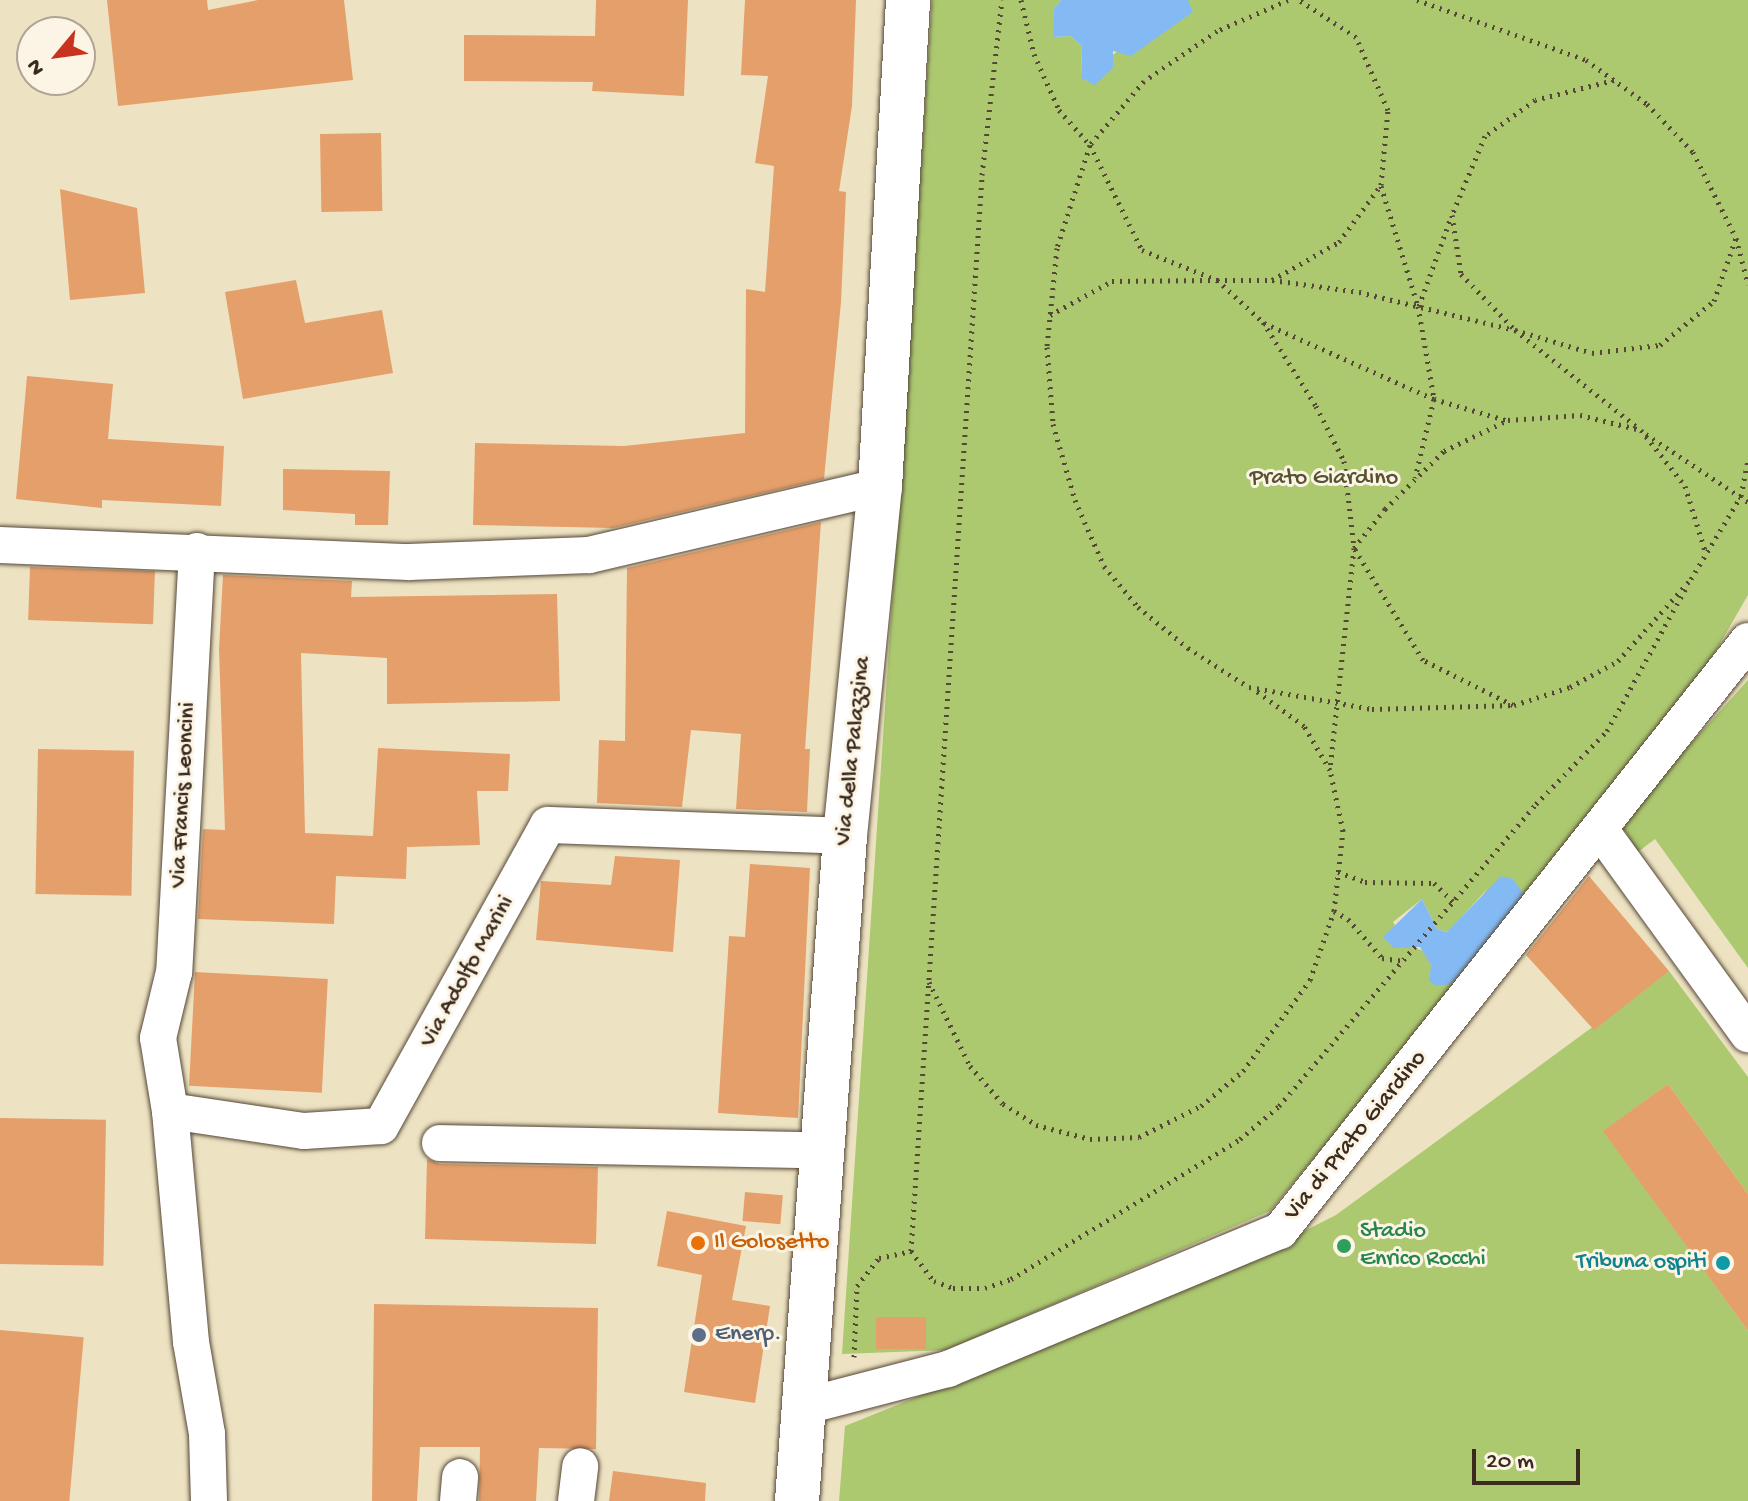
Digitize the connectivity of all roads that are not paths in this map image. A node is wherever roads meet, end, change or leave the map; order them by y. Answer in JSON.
{"nodes":[{"id":1,"x":908,"y":0,"type":"edge"},
{"id":2,"x":880,"y":487,"type":"junction"},
{"id":3,"x":0,"y":545,"type":"edge"},
{"id":4,"x":197,"y":551,"type":"junction"},
{"id":5,"x":1748,"y":641,"type":"edge"},
{"id":6,"x":1601,"y":831,"type":"junction"},
{"id":7,"x":845,"y":836,"type":"junction"},
{"id":8,"x":1748,"y":1034,"type":"edge"},
{"id":9,"x":170,"y":1111,"type":"junction"},
{"id":10,"x":440,"y":1143,"type":"dead end"},
{"id":11,"x":821,"y":1150,"type":"junction"},
{"id":12,"x":802,"y":1407,"type":"junction"},
{"id":13,"x":209,"y":1501,"type":"edge"},
{"id":14,"x":797,"y":1501,"type":"edge"}],
"edges":[{"from":1,"to":2,"type":"main road","name":"Via della Palazzina"},
{"from":2,"to":4,"type":"street"},
{"from":2,"to":7,"type":"main road","name":"Via della Palazzina"},
{"from":3,"to":4,"type":"street"},
{"from":4,"to":9,"type":"street","name":"Via Francis Leoncini"},
{"from":5,"to":6,"type":"street","name":"Via di Prato Giardino"},
{"from":6,"to":8,"type":"street"},
{"from":6,"to":12,"type":"street","name":"Via di Prato Giardino"},
{"from":7,"to":9,"type":"street","name":"Via Adolfo Marini"},
{"from":7,"to":11,"type":"main road","name":"Via della Palazzina"},
{"from":9,"to":13,"type":"street"},
{"from":10,"to":11,"type":"street"},
{"from":11,"to":12,"type":"main road","name":"Via della Palazzina"},
{"from":12,"to":14,"type":"main road","name":"Via della Palazzina"}]}
